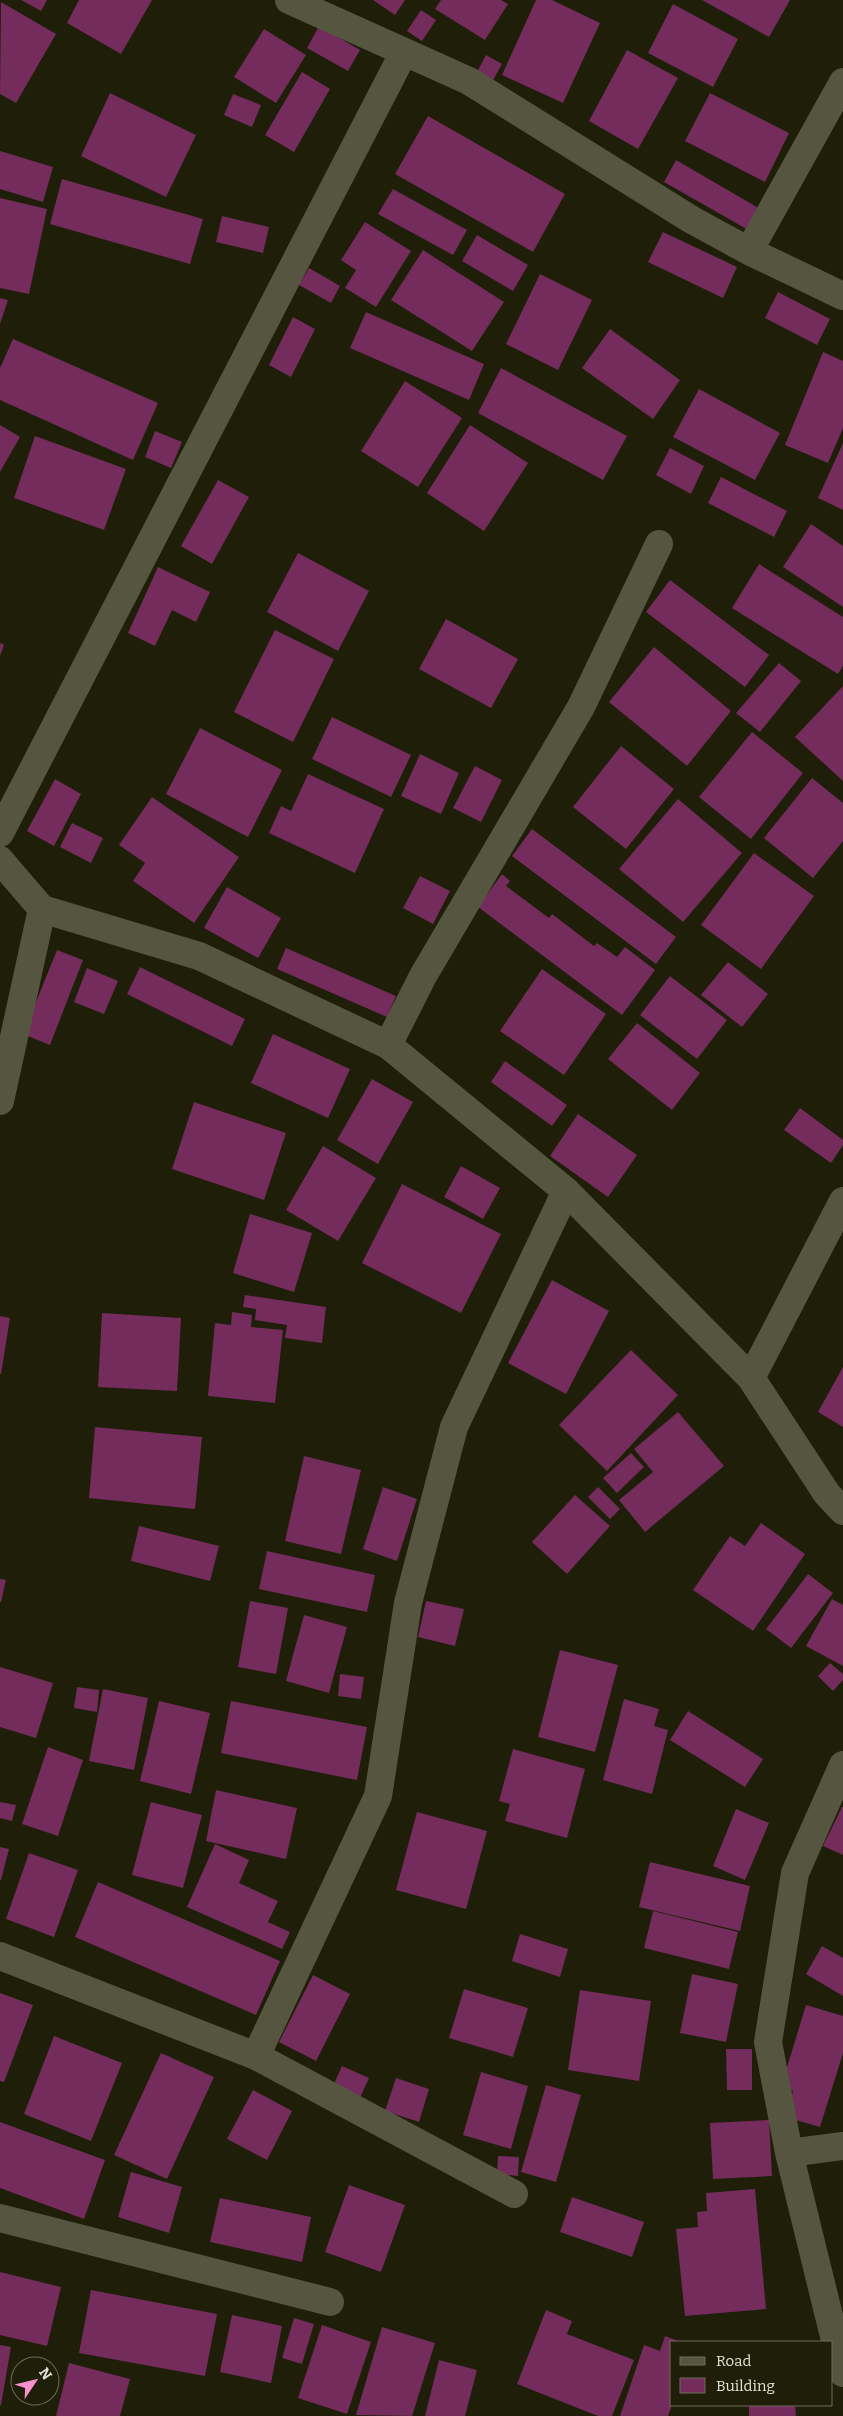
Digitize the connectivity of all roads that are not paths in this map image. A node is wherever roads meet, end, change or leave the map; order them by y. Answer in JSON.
{"nodes":[{"id":1,"x":289,"y":0,"type":"edge"},
{"id":2,"x":404,"y":52,"type":"junction"},
{"id":3,"x":843,"y":82,"type":"edge"},
{"id":4,"x":749,"y":251,"type":"junction"},
{"id":5,"x":843,"y":296,"type":"edge"},
{"id":6,"x":659,"y":544,"type":"dead end"},
{"id":7,"x":0,"y":833,"type":"edge"},
{"id":8,"x":0,"y":860,"type":"edge"},
{"id":9,"x":42,"y":909,"type":"junction"},
{"id":10,"x":388,"y":1045,"type":"junction"},
{"id":11,"x":0,"y":1101,"type":"edge"},
{"id":12,"x":566,"y":1191,"type":"junction"},
{"id":13,"x":843,"y":1201,"type":"edge"},
{"id":14,"x":751,"y":1378,"type":"junction"},
{"id":15,"x":843,"y":1512,"type":"edge"},
{"id":16,"x":843,"y":1765,"type":"edge"},
{"id":17,"x":0,"y":1956,"type":"edge"},
{"id":18,"x":256,"y":2056,"type":"junction"},
{"id":19,"x":843,"y":2146,"type":"edge"},
{"id":20,"x":789,"y":2153,"type":"junction"},
{"id":21,"x":514,"y":2194,"type":"dead end"},
{"id":22,"x":0,"y":2218,"type":"edge"},
{"id":23,"x":330,"y":2302,"type":"dead end"},
{"id":24,"x":843,"y":2373,"type":"edge"}],
"edges":[{"from":1,"to":2,"type":"street"},
{"from":2,"to":4,"type":"street"},
{"from":2,"to":7,"type":"street"},
{"from":3,"to":4,"type":"street"},
{"from":4,"to":5,"type":"street"},
{"from":6,"to":10,"type":"street"},
{"from":8,"to":9,"type":"street"},
{"from":9,"to":10,"type":"street"},
{"from":9,"to":11,"type":"street"},
{"from":10,"to":12,"type":"street"},
{"from":12,"to":14,"type":"street"},
{"from":12,"to":18,"type":"street"},
{"from":13,"to":14,"type":"street"},
{"from":14,"to":15,"type":"street"},
{"from":16,"to":20,"type":"street"},
{"from":17,"to":18,"type":"street"},
{"from":18,"to":21,"type":"street"},
{"from":19,"to":20,"type":"street"},
{"from":20,"to":24,"type":"street"},
{"from":22,"to":23,"type":"street"}]}
